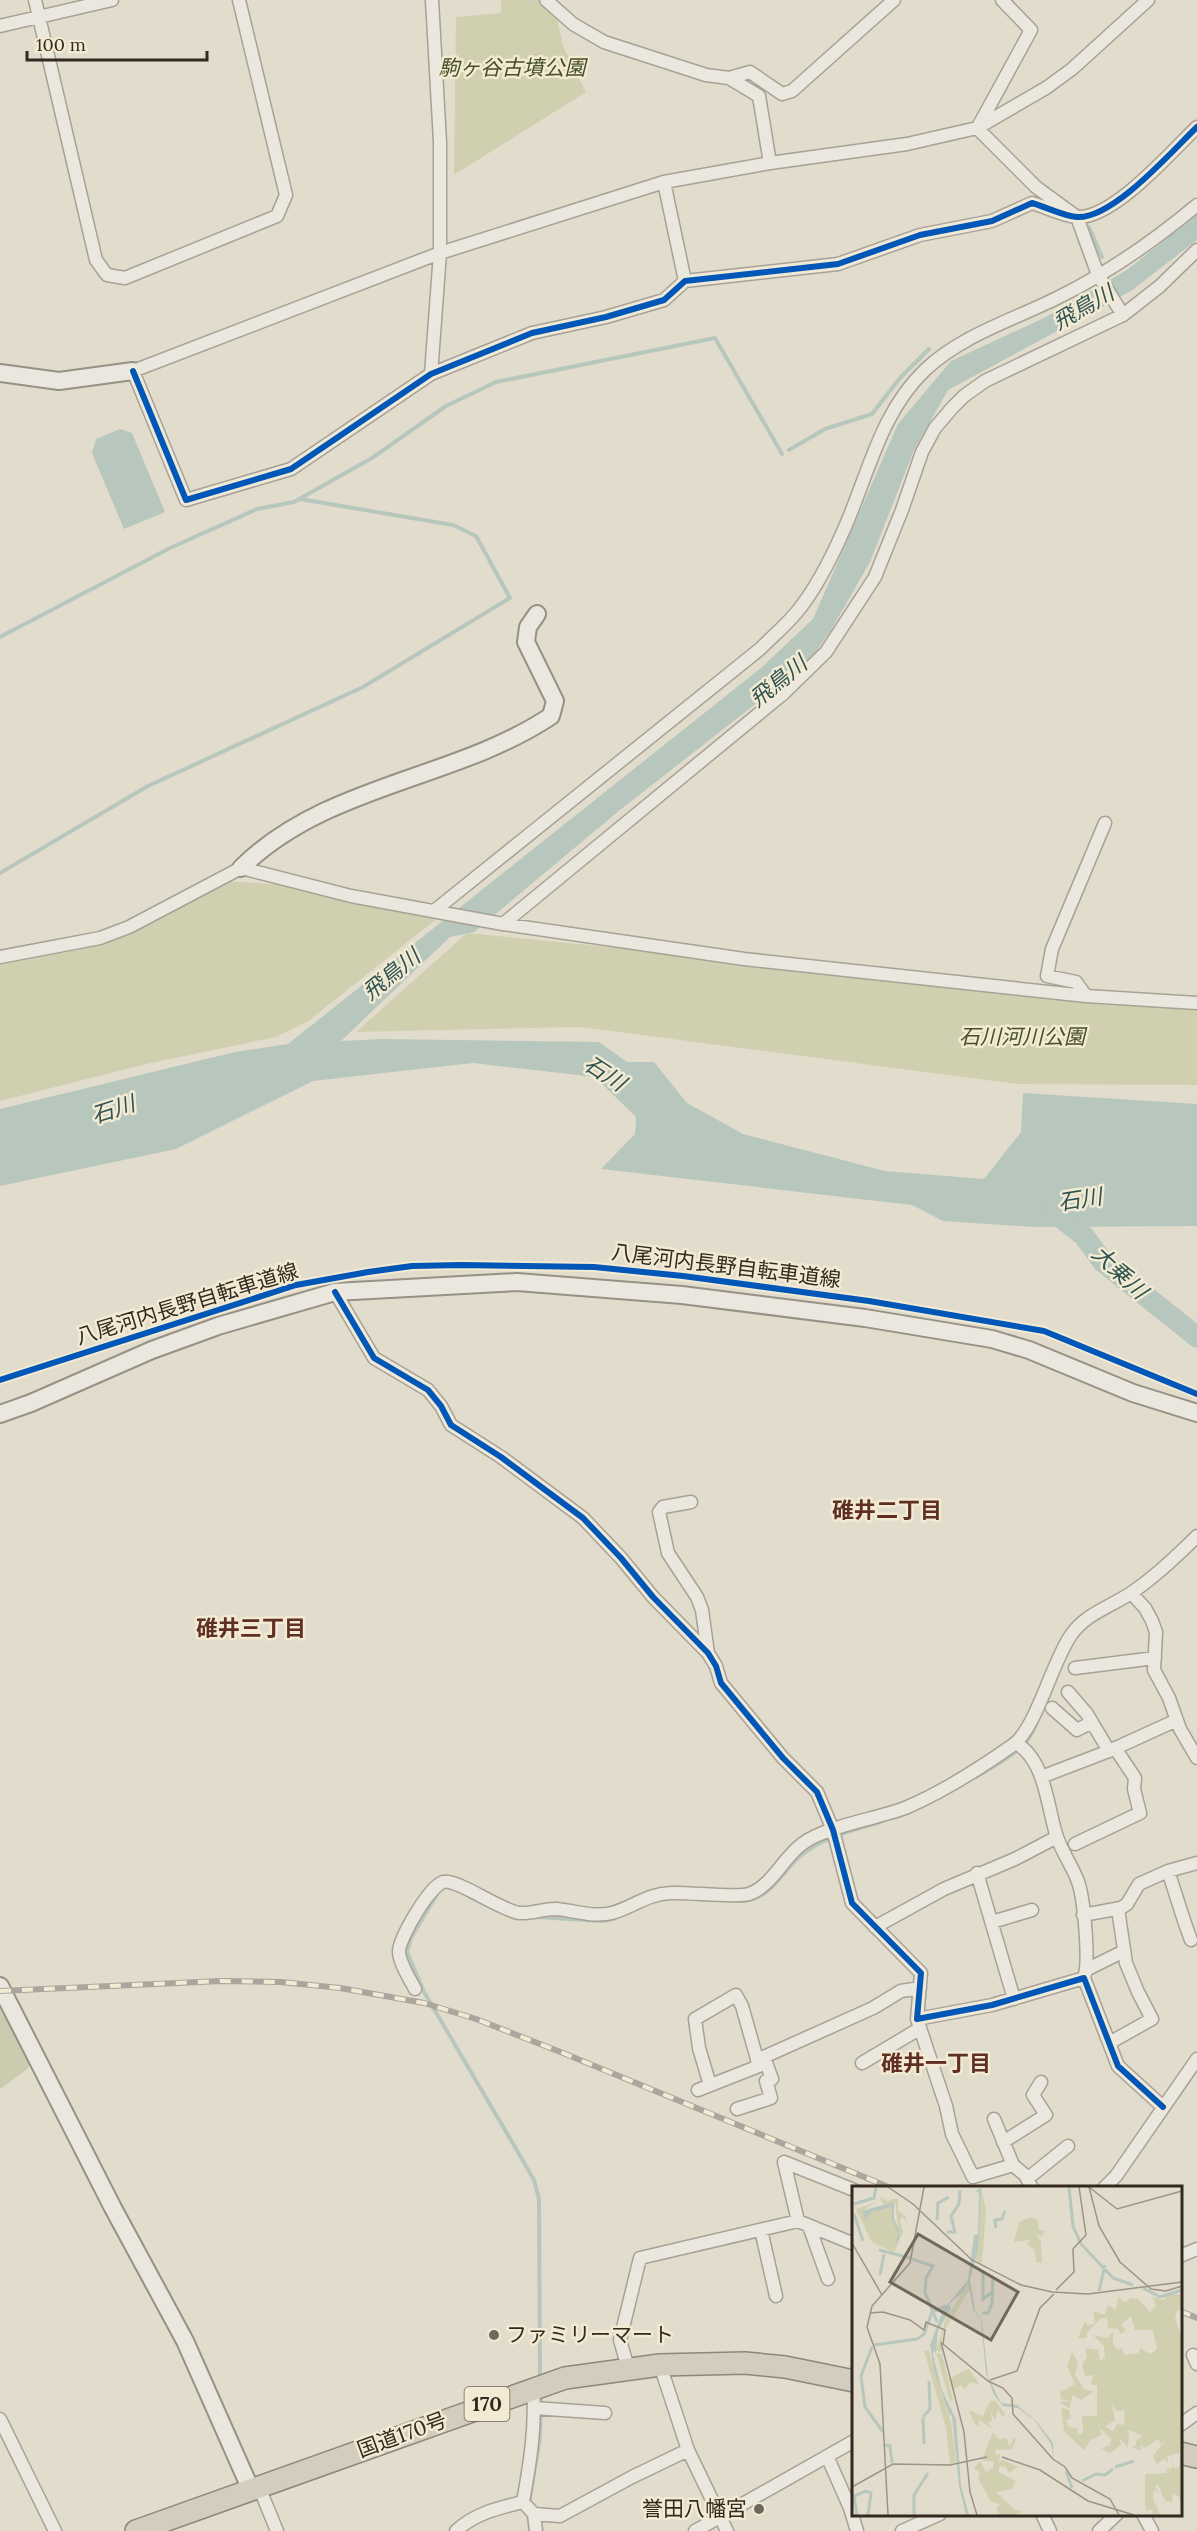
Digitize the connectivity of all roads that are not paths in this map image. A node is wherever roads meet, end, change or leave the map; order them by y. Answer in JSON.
{"nodes":[{"id":1,"x":35,"y":0,"type":"edge"},
{"id":2,"x":112,"y":0,"type":"edge"},
{"id":3,"x":239,"y":0,"type":"edge"},
{"id":4,"x":432,"y":0,"type":"edge"},
{"id":5,"x":546,"y":0,"type":"edge"},
{"id":6,"x":894,"y":0,"type":"edge"},
{"id":7,"x":1002,"y":0,"type":"edge"},
{"id":8,"x":1148,"y":0,"type":"edge"},
{"id":9,"x":39,"y":17,"type":"junction"},
{"id":10,"x":0,"y":26,"type":"edge"},
{"id":11,"x":729,"y":78,"type":"junction"},
{"id":12,"x":1197,"y":127,"type":"edge"},
{"id":13,"x":977,"y":128,"type":"junction"},
{"id":14,"x":770,"y":163,"type":"junction"},
{"id":15,"x":664,"y":182,"type":"junction"},
{"id":16,"x":1197,"y":205,"type":"edge"},
{"id":17,"x":1077,"y":217,"type":"junction"},
{"id":18,"x":1197,"y":250,"type":"edge"},
{"id":19,"x":440,"y":253,"type":"junction"},
{"id":20,"x":1100,"y":278,"type":"junction"},
{"id":21,"x":685,"y":281,"type":"junction"},
{"id":22,"x":1121,"y":313,"type":"junction"},
{"id":23,"x":133,"y":371,"type":"junction"},
{"id":24,"x":0,"y":373,"type":"edge"},
{"id":25,"x":431,"y":374,"type":"junction"},
{"id":26,"x":537,"y":614,"type":"dead end"},
{"id":27,"x":1105,"y":823,"type":"dead end"},
{"id":28,"x":241,"y":868,"type":"junction"},
{"id":29,"x":434,"y":911,"type":"junction"},
{"id":30,"x":503,"y":924,"type":"junction"},
{"id":31,"x":0,"y":957,"type":"edge"},
{"id":32,"x":1086,"y":996,"type":"junction"},
{"id":33,"x":1197,"y":1003,"type":"edge"},
{"id":34,"x":335,"y":1292,"type":"junction"},
{"id":35,"x":1197,"y":1413,"type":"edge"},
{"id":36,"x":0,"y":1414,"type":"edge"},
{"id":37,"x":691,"y":1502,"type":"dead end"},
{"id":38,"x":1197,"y":1536,"type":"edge"},
{"id":39,"x":1131,"y":1593,"type":"junction"},
{"id":40,"x":708,"y":1653,"type":"junction"},
{"id":41,"x":1155,"y":1658,"type":"junction"},
{"id":42,"x":1076,"y":1668,"type":"dead end"},
{"id":43,"x":1068,"y":1692,"type":"dead end"},
{"id":44,"x":1052,"y":1708,"type":"dead end"},
{"id":45,"x":1177,"y":1720,"type":"junction"},
{"id":46,"x":1092,"y":1722,"type":"junction"},
{"id":47,"x":1197,"y":1730,"type":"edge"},
{"id":48,"x":1184,"y":1736,"type":"junction"},
{"id":49,"x":1016,"y":1743,"type":"junction"},
{"id":50,"x":1112,"y":1749,"type":"junction"},
{"id":51,"x":1197,"y":1758,"type":"edge"},
{"id":52,"x":1041,"y":1777,"type":"junction"},
{"id":53,"x":833,"y":1830,"type":"junction"},
{"id":54,"x":1057,"y":1837,"type":"junction"},
{"id":55,"x":1075,"y":1844,"type":"dead end"},
{"id":56,"x":1197,"y":1863,"type":"edge"},
{"id":57,"x":1168,"y":1871,"type":"junction"},
{"id":58,"x":977,"y":1873,"type":"junction"},
{"id":59,"x":1118,"y":1909,"type":"junction"},
{"id":60,"x":1032,"y":1910,"type":"dead end"},
{"id":61,"x":1083,"y":1915,"type":"junction"},
{"id":62,"x":992,"y":1922,"type":"junction"},
{"id":63,"x":875,"y":1927,"type":"junction"},
{"id":64,"x":1191,"y":1940,"type":"dead end"},
{"id":65,"x":1124,"y":1951,"type":"junction"},
{"id":66,"x":1086,"y":1973,"type":"junction"},
{"id":67,"x":0,"y":1986,"type":"edge"},
{"id":68,"x":415,"y":1989,"type":"dead end"},
{"id":69,"x":920,"y":1989,"type":"junction"},
{"id":70,"x":1014,"y":1999,"type":"junction"},
{"id":71,"x":918,"y":2024,"type":"junction"},
{"id":72,"x":1111,"y":2042,"type":"junction"},
{"id":73,"x":760,"y":2058,"type":"junction"},
{"id":74,"x":1197,"y":2059,"type":"edge"},
{"id":75,"x":862,"y":2063,"type":"dead end"},
{"id":76,"x":1041,"y":2082,"type":"dead end"},
{"id":77,"x":710,"y":2085,"type":"junction"},
{"id":78,"x":698,"y":2090,"type":"dead end"},
{"id":79,"x":1163,"y":2107,"type":"junction"},
{"id":80,"x":737,"y":2109,"type":"dead end"},
{"id":81,"x":994,"y":2119,"type":"dead end"},
{"id":82,"x":1004,"y":2142,"type":"junction"},
{"id":83,"x":1068,"y":2146,"type":"dead end"},
{"id":84,"x":1013,"y":2165,"type":"junction"},
{"id":85,"x":1030,"y":2183,"type":"edge"},
{"id":86,"x":1105,"y":2186,"type":"edge"},
{"id":87,"x":852,"y":2189,"type":"edge"},
{"id":88,"x":804,"y":2224,"type":"junction"},
{"id":89,"x":760,"y":2230,"type":"junction"},
{"id":90,"x":852,"y":2243,"type":"edge"},
{"id":91,"x":1197,"y":2249,"type":"edge"},
{"id":92,"x":1182,"y":2255,"type":"edge"},
{"id":93,"x":828,"y":2279,"type":"dead end"},
{"id":94,"x":776,"y":2296,"type":"dead end"},
{"id":95,"x":660,"y":2365,"type":"junction"},
{"id":96,"x":628,"y":2368,"type":"junction"},
{"id":97,"x":852,"y":2381,"type":"edge"},
{"id":98,"x":534,"y":2398,"type":"junction"},
{"id":99,"x":605,"y":2413,"type":"dead end"},
{"id":100,"x":1197,"y":2414,"type":"edge"},
{"id":101,"x":0,"y":2419,"type":"edge"},
{"id":102,"x":1182,"y":2424,"type":"edge"},
{"id":103,"x":852,"y":2442,"type":"edge"},
{"id":104,"x":688,"y":2450,"type":"junction"},
{"id":105,"x":1182,"y":2453,"type":"edge"},
{"id":106,"x":827,"y":2456,"type":"junction"},
{"id":107,"x":1197,"y":2457,"type":"edge"},
{"id":108,"x":255,"y":2488,"type":"junction"},
{"id":109,"x":523,"y":2502,"type":"junction"},
{"id":110,"x":534,"y":2514,"type":"junction"},
{"id":111,"x":852,"y":2515,"type":"edge"},
{"id":112,"x":721,"y":2516,"type":"junction"},
{"id":113,"x":852,"y":2516,"type":"edge"},
{"id":114,"x":936,"y":2516,"type":"edge"},
{"id":115,"x":1043,"y":2516,"type":"edge"},
{"id":116,"x":1115,"y":2516,"type":"edge"},
{"id":117,"x":1144,"y":2516,"type":"edge"},
{"id":118,"x":55,"y":2531,"type":"edge"},
{"id":119,"x":136,"y":2531,"type":"edge"},
{"id":120,"x":277,"y":2531,"type":"edge"},
{"id":121,"x":456,"y":2531,"type":"edge"},
{"id":122,"x":536,"y":2531,"type":"edge"},
{"id":123,"x":695,"y":2531,"type":"edge"},
{"id":124,"x":727,"y":2531,"type":"edge"},
{"id":125,"x":857,"y":2531,"type":"edge"},
{"id":126,"x":902,"y":2531,"type":"edge"},
{"id":127,"x":1050,"y":2531,"type":"edge"},
{"id":128,"x":1099,"y":2531,"type":"edge"},
{"id":129,"x":1152,"y":2531,"type":"edge"}],
"edges":[{"from":1,"to":9,"type":"street"},
{"from":2,"to":9,"type":"street"},
{"from":3,"to":9,"type":"street"},
{"from":4,"to":19,"type":"street"},
{"from":5,"to":11,"type":"street"},
{"from":6,"to":11,"type":"street"},
{"from":7,"to":13,"type":"street"},
{"from":8,"to":13,"type":"street"},
{"from":9,"to":10,"type":"street"},
{"from":11,"to":14,"type":"street"},
{"from":12,"to":17,"type":"street"},
{"from":13,"to":14,"type":"street"},
{"from":13,"to":17,"type":"street"},
{"from":14,"to":15,"type":"street"},
{"from":15,"to":19,"type":"street"},
{"from":15,"to":21,"type":"street"},
{"from":16,"to":20,"type":"street"},
{"from":17,"to":20,"type":"street"},
{"from":17,"to":21,"type":"street"},
{"from":18,"to":22,"type":"street"},
{"from":19,"to":23,"type":"street"},
{"from":19,"to":25,"type":"street"},
{"from":20,"to":22,"type":"street"},
{"from":20,"to":29,"type":"street"},
{"from":21,"to":25,"type":"street"},
{"from":22,"to":30,"type":"street"},
{"from":23,"to":24,"type":"street"},
{"from":23,"to":25,"type":"street"},
{"from":26,"to":28,"type":"street"},
{"from":27,"to":32,"type":"street"},
{"from":28,"to":29,"type":"street"},
{"from":28,"to":31,"type":"street"},
{"from":29,"to":30,"type":"street"},
{"from":30,"to":32,"type":"street"},
{"from":32,"to":33,"type":"street"},
{"from":34,"to":35,"type":"street"},
{"from":34,"to":36,"type":"street"},
{"from":34,"to":40,"type":"street"},
{"from":37,"to":40,"type":"street"},
{"from":38,"to":39,"type":"street"},
{"from":39,"to":41,"type":"street"},
{"from":39,"to":49,"type":"street"},
{"from":40,"to":53,"type":"street"},
{"from":41,"to":42,"type":"street"},
{"from":41,"to":45,"type":"street"},
{"from":43,"to":46,"type":"street"},
{"from":44,"to":46,"type":"street"},
{"from":45,"to":48,"type":"street"},
{"from":45,"to":50,"type":"street"},
{"from":46,"to":50,"type":"street"},
{"from":47,"to":48,"type":"street"},
{"from":48,"to":51,"type":"street"},
{"from":49,"to":52,"type":"street"},
{"from":49,"to":53,"type":"street"},
{"from":50,"to":52,"type":"street"},
{"from":50,"to":55,"type":"street"},
{"from":52,"to":54,"type":"street"},
{"from":53,"to":63,"type":"street"},
{"from":53,"to":68,"type":"street"},
{"from":54,"to":58,"type":"street"},
{"from":54,"to":61,"type":"street"},
{"from":56,"to":57,"type":"street"},
{"from":57,"to":59,"type":"street"},
{"from":57,"to":64,"type":"street"},
{"from":58,"to":62,"type":"street"},
{"from":58,"to":63,"type":"street"},
{"from":59,"to":61,"type":"street"},
{"from":59,"to":65,"type":"street"},
{"from":60,"to":62,"type":"street"},
{"from":61,"to":66,"type":"street"},
{"from":62,"to":70,"type":"street"},
{"from":63,"to":69,"type":"street"},
{"from":65,"to":66,"type":"street"},
{"from":65,"to":72,"type":"street"},
{"from":66,"to":70,"type":"street"},
{"from":66,"to":72,"type":"street"},
{"from":67,"to":108,"type":"street"},
{"from":69,"to":71,"type":"street"},
{"from":69,"to":73,"type":"street"},
{"from":70,"to":71,"type":"street"},
{"from":71,"to":75,"type":"street"},
{"from":71,"to":84,"type":"street"},
{"from":72,"to":79,"type":"street"},
{"from":73,"to":77,"type":"street"},
{"from":73,"to":77,"type":"street"},
{"from":73,"to":80,"type":"street"},
{"from":74,"to":79,"type":"street"},
{"from":76,"to":82,"type":"street"},
{"from":77,"to":78,"type":"street"},
{"from":79,"to":86,"type":"street"},
{"from":81,"to":82,"type":"street"},
{"from":82,"to":84,"type":"street"},
{"from":83,"to":85,"type":"street"},
{"from":84,"to":85,"type":"street"},
{"from":87,"to":88,"type":"street"},
{"from":88,"to":89,"type":"street"},
{"from":88,"to":90,"type":"street"},
{"from":88,"to":93,"type":"street"},
{"from":89,"to":94,"type":"street"},
{"from":89,"to":96,"type":"street"},
{"from":91,"to":92,"type":"street"},
{"from":95,"to":96,"type":"highway","name":"国道170号","number":"170"},
{"from":95,"to":97,"type":"highway","name":"国道170号","number":"170"},
{"from":95,"to":104,"type":"street"},
{"from":96,"to":98,"type":"highway","name":"国道170号","number":"170"},
{"from":98,"to":99,"type":"street"},
{"from":98,"to":108,"type":"highway","name":"国道170号","number":"170"},
{"from":98,"to":109,"type":"street"},
{"from":100,"to":102,"type":"street"},
{"from":101,"to":118,"type":"street"},
{"from":103,"to":106,"type":"street"},
{"from":104,"to":110,"type":"street"},
{"from":104,"to":112,"type":"street"},
{"from":105,"to":107,"type":"highway"},
{"from":106,"to":111,"type":"street"},
{"from":106,"to":112,"type":"street"},
{"from":108,"to":119,"type":"highway","name":"国道170号","number":"170"},
{"from":108,"to":120,"type":"street"},
{"from":109,"to":110,"type":"street"},
{"from":109,"to":121,"type":"street"},
{"from":110,"to":122,"type":"street"},
{"from":112,"to":123,"type":"street"},
{"from":112,"to":124,"type":"street"},
{"from":113,"to":125,"type":"street"},
{"from":114,"to":126,"type":"street"},
{"from":115,"to":127,"type":"street"},
{"from":116,"to":128,"type":"street"},
{"from":117,"to":129,"type":"street"}]}
